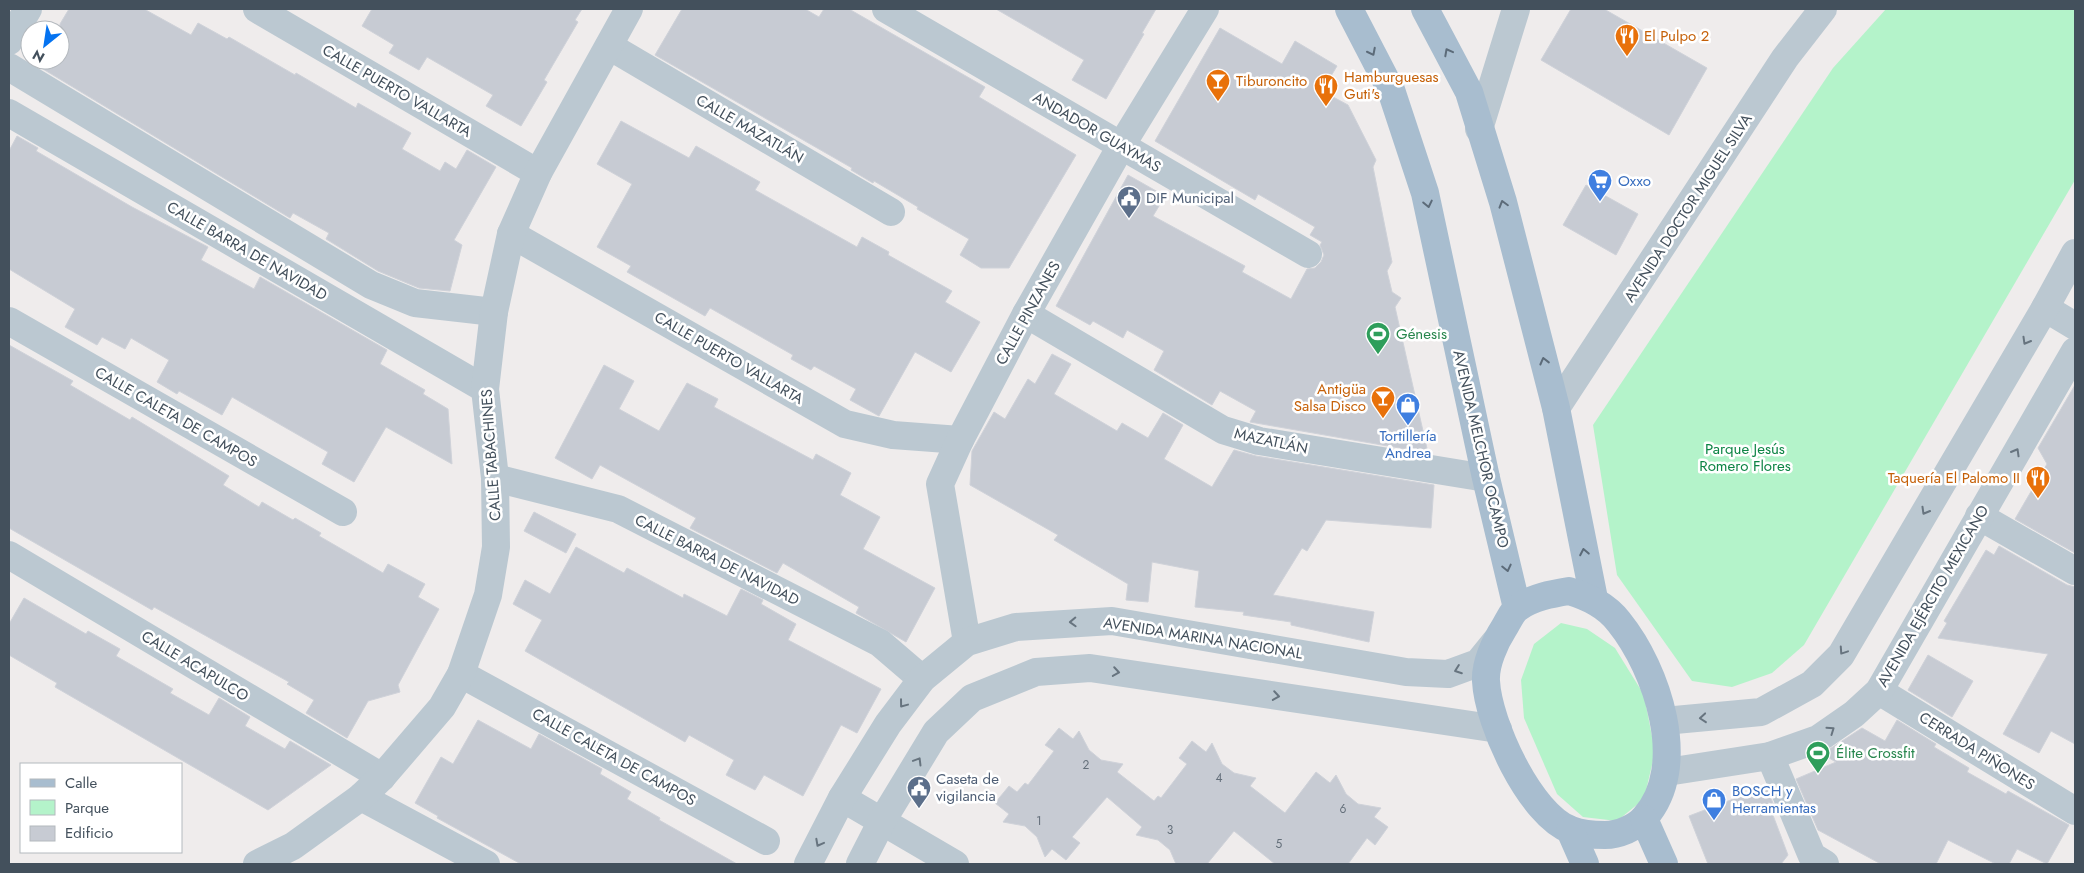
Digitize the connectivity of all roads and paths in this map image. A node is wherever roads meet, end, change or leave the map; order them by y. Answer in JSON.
{"nodes":[{"id":1,"x":28,"y":9,"type":"edge"},
{"id":2,"x":257,"y":9,"type":"edge"},
{"id":3,"x":629,"y":9,"type":"edge"},
{"id":4,"x":886,"y":9,"type":"edge"},
{"id":5,"x":1205,"y":9,"type":"edge"},
{"id":6,"x":1350,"y":9,"type":"edge"},
{"id":7,"x":1425,"y":9,"type":"edge"},
{"id":8,"x":1823,"y":9,"type":"edge"},
{"id":9,"x":1514,"y":11,"type":"edge"},
{"id":10,"x":9,"y":41,"type":"edge"},
{"id":11,"x":609,"y":46,"type":"junction"},
{"id":12,"x":9,"y":67,"type":"edge"},
{"id":13,"x":9,"y":113,"type":"edge"},
{"id":14,"x":1479,"y":129,"type":"junction"},
{"id":15,"x":1121,"y":146,"type":"junction"},
{"id":16,"x":538,"y":173,"type":"junction"},
{"id":17,"x":891,"y":212,"type":"dead end"},
{"id":18,"x":511,"y":234,"type":"junction"},
{"id":19,"x":1308,"y":254,"type":"dead end"},
{"id":20,"x":2073,"y":263,"type":"edge"},
{"id":21,"x":2045,"y":308,"type":"junction"},
{"id":22,"x":494,"y":312,"type":"junction"},
{"id":23,"x":1026,"y":314,"type":"junction"},
{"id":24,"x":9,"y":321,"type":"edge"},
{"id":25,"x":2075,"y":326,"type":"edge"},
{"id":26,"x":2075,"y":351,"type":"edge"},
{"id":27,"x":485,"y":389,"type":"junction"},
{"id":28,"x":1556,"y":408,"type":"junction"},
{"id":29,"x":960,"y":440,"type":"junction"},
{"id":30,"x":495,"y":478,"type":"junction"},
{"id":31,"x":1486,"y":478,"type":"junction"},
{"id":32,"x":343,"y":512,"type":"dead end"},
{"id":33,"x":1979,"y":516,"type":"junction"},
{"id":34,"x":9,"y":555,"type":"edge"},
{"id":35,"x":2075,"y":571,"type":"edge"},
{"id":36,"x":1594,"y":600,"type":"junction"},
{"id":37,"x":1517,"y":608,"type":"junction"},
{"id":38,"x":968,"y":642,"type":"junction"},
{"id":39,"x":1495,"y":642,"type":"junction"},
{"id":40,"x":461,"y":674,"type":"junction"},
{"id":41,"x":922,"y":679,"type":"junction"},
{"id":42,"x":1879,"y":691,"type":"junction"},
{"id":43,"x":1664,"y":721,"type":"junction"},
{"id":44,"x":1498,"y":730,"type":"junction"},
{"id":45,"x":1770,"y":756,"type":"junction"},
{"id":46,"x":1667,"y":772,"type":"junction"},
{"id":47,"x":382,"y":778,"type":"junction"},
{"id":48,"x":361,"y":796,"type":"junction"},
{"id":49,"x":842,"y":798,"type":"junction"},
{"id":50,"x":2075,"y":811,"type":"edge"},
{"id":51,"x":1644,"y":819,"type":"junction"},
{"id":52,"x":882,"y":821,"type":"junction"},
{"id":53,"x":1570,"y":830,"type":"junction"},
{"id":54,"x":766,"y":841,"type":"dead end"},
{"id":55,"x":257,"y":864,"type":"edge"},
{"id":56,"x":486,"y":864,"type":"edge"},
{"id":57,"x":808,"y":864,"type":"edge"},
{"id":58,"x":860,"y":864,"type":"edge"},
{"id":59,"x":955,"y":864,"type":"edge"},
{"id":60,"x":1585,"y":864,"type":"edge"},
{"id":61,"x":1664,"y":864,"type":"edge"},
{"id":62,"x":1825,"y":864,"type":"edge"}],
"edges":[{"from":1,"to":10,"type":"street"},
{"from":2,"to":16,"type":"street","name":"CALLE PUERTO VALLARTA"},
{"from":3,"to":11,"type":"street","name":"CALLE TABACHINES"},
{"from":4,"to":15,"type":"street","name":"ANDADOR GUAYMAS"},
{"from":5,"to":15,"type":"street","name":"CALLE PINZANES"},
{"from":6,"to":31,"type":"main road","name":"AVENIDA MELCHOR OCAMPO","one_way":true},
{"from":14,"to":7,"type":"main road","one_way":true},
{"from":8,"to":28,"type":"street","name":"AVENIDA DOCTOR MIGUEL SILVA"},
{"from":9,"to":14,"type":"street"},
{"from":11,"to":16,"type":"street","name":"CALLE TABACHINES"},
{"from":11,"to":17,"type":"street","name":"CALLE MAZATLÁN"},
{"from":12,"to":22,"type":"street"},
{"from":13,"to":27,"type":"street","name":"CALLE BARRA DE NAVIDAD"},
{"from":28,"to":14,"type":"main road","one_way":true},
{"from":15,"to":19,"type":"street","name":"ANDADOR GUAYMAS"},
{"from":15,"to":23,"type":"street","name":"CALLE PINZANES"},
{"from":16,"to":18,"type":"street","name":"CALLE TABACHINES"},
{"from":18,"to":22,"type":"street","name":"CALLE TABACHINES"},
{"from":18,"to":29,"type":"street","name":"CALLE PUERTO VALLARTA"},
{"from":20,"to":21,"type":"street"},
{"from":21,"to":25,"type":"street"},
{"from":21,"to":43,"type":"street","one_way":true},
{"from":22,"to":27,"type":"street","name":"CALLE TABACHINES"},
{"from":23,"to":29,"type":"street","name":"CALLE PINZANES"},
{"from":23,"to":31,"type":"street","name":"MAZATLÁN"},
{"from":24,"to":32,"type":"street","name":"CALLE CALETA DE CAMPOS"},
{"from":33,"to":26,"type":"street","name":"AVENIDA EJÉRCITO MEXICANO","one_way":true},
{"from":27,"to":30,"type":"street","name":"CALLE TABACHINES"},
{"from":36,"to":28,"type":"main road","one_way":true},
{"from":29,"to":38,"type":"street","name":"CALLE PINZANES"},
{"from":30,"to":40,"type":"street","name":"CALLE TABACHINES"},
{"from":30,"to":41,"type":"street","name":"CALLE BARRA DE NAVIDAD"},
{"from":31,"to":37,"type":"main road","name":"AVENIDA MELCHOR OCAMPO","one_way":true},
{"from":33,"to":35,"type":"street"},
{"from":33,"to":42,"type":"street","name":"AVENIDA EJÉRCITO MEXICANO"},
{"from":34,"to":47,"type":"street","name":"CALLE ACAPULCO"},
{"from":36,"to":37,"type":"main road"},
{"from":36,"to":43,"type":"main road"},
{"from":37,"to":39,"type":"main road"},
{"from":39,"to":38,"type":"street","name":"AVENIDA MARINA NACIONAL","one_way":true},
{"from":38,"to":41,"type":"street","name":"AVENIDA MARINA NACIONAL"},
{"from":39,"to":44,"type":"main road"},
{"from":40,"to":47,"type":"street","name":"CALLE TABACHINES"},
{"from":40,"to":54,"type":"street","name":"CALLE CALETA DE CAMPOS"},
{"from":41,"to":49,"type":"street","name":"AVENIDA MARINA NACIONAL","one_way":true},
{"from":45,"to":42,"type":"street","name":"AVENIDA EJÉRCITO MEXICANO","one_way":true},
{"from":42,"to":50,"type":"street","name":"CERRADA PIÑONES"},
{"from":43,"to":46,"type":"main road"},
{"from":52,"to":44,"type":"street","one_way":true},
{"from":44,"to":53,"type":"main road"},
{"from":45,"to":46,"type":"street","name":"AVENIDA EJÉRCITO MEXICANO"},
{"from":45,"to":62,"type":"street"},
{"from":46,"to":51,"type":"main road"},
{"from":47,"to":48,"type":"street","name":"CALLE TABACHINES"},
{"from":48,"to":55,"type":"street","name":"CALLE TABACHINES"},
{"from":48,"to":56,"type":"street"},
{"from":49,"to":52,"type":"street"},
{"from":49,"to":57,"type":"street","name":"AVENIDA MARINA NACIONAL","one_way":true},
{"from":51,"to":53,"type":"main road"},
{"from":51,"to":61,"type":"main road"},
{"from":52,"to":58,"type":"street"},
{"from":52,"to":59,"type":"street"},
{"from":53,"to":60,"type":"main road"}]}
